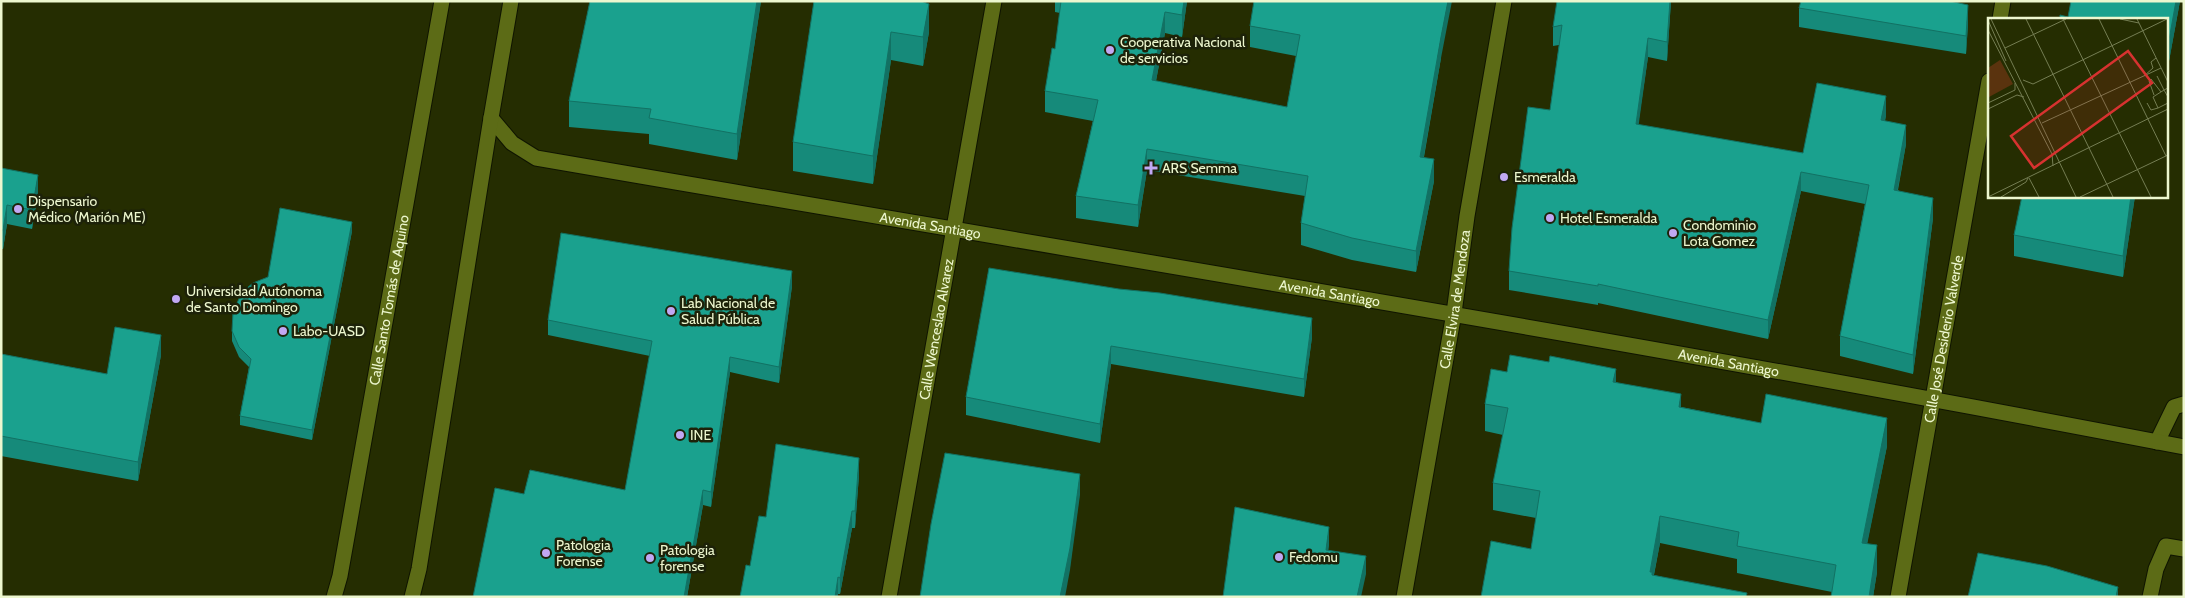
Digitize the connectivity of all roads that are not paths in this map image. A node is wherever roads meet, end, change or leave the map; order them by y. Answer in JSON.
{"nodes":[{"id":1,"x":442,"y":1,"type":"edge"},
{"id":2,"x":511,"y":1,"type":"edge"},
{"id":3,"x":994,"y":1,"type":"edge"},
{"id":4,"x":1504,"y":1,"type":"edge"},
{"id":5,"x":2003,"y":1,"type":"edge"},
{"id":6,"x":2000,"y":18,"type":"edge"},
{"id":7,"x":1988,"y":88,"type":"edge"},
{"id":8,"x":491,"y":118,"type":"junction"},
{"id":9,"x":954,"y":231,"type":"junction"},
{"id":10,"x":1454,"y":313,"type":"junction"},
{"id":11,"x":1934,"y":401,"type":"junction"},
{"id":12,"x":2184,"y":404,"type":"edge"},
{"id":13,"x":2157,"y":442,"type":"junction"},
{"id":14,"x":2184,"y":447,"type":"edge"},
{"id":15,"x":2184,"y":549,"type":"edge"},
{"id":16,"x":334,"y":597,"type":"edge"},
{"id":17,"x":412,"y":597,"type":"edge"},
{"id":18,"x":889,"y":597,"type":"edge"},
{"id":19,"x":1404,"y":597,"type":"edge"},
{"id":20,"x":1898,"y":597,"type":"edge"},
{"id":21,"x":2150,"y":597,"type":"edge"}],
"edges":[{"from":1,"to":16,"type":"street","name":"Calle Santo Tomás de Aquino"},
{"from":2,"to":8,"type":"street"},
{"from":3,"to":9,"type":"street","name":"Calle Wenceslao Alvarez"},
{"from":4,"to":10,"type":"street","name":"Calle Elvira de Mendoza"},
{"from":5,"to":6,"type":"street"},
{"from":7,"to":11,"type":"street","name":"Calle José Desiderio Valverde"},
{"from":8,"to":9,"type":"street","name":"Avenida Santiago"},
{"from":8,"to":17,"type":"street"},
{"from":9,"to":10,"type":"street","name":"Avenida Santiago"},
{"from":9,"to":18,"type":"street","name":"Calle Wenceslao Alvarez"},
{"from":10,"to":11,"type":"street","name":"Avenida Santiago"},
{"from":10,"to":19,"type":"street","name":"Calle Elvira de Mendoza"},
{"from":11,"to":13,"type":"street","name":"Avenida Santiago"},
{"from":11,"to":20,"type":"street","name":"Calle José Desiderio Valverde"},
{"from":12,"to":13,"type":"street"},
{"from":13,"to":14,"type":"street","name":"Avenida Santiago"},
{"from":15,"to":21,"type":"street"}]}
